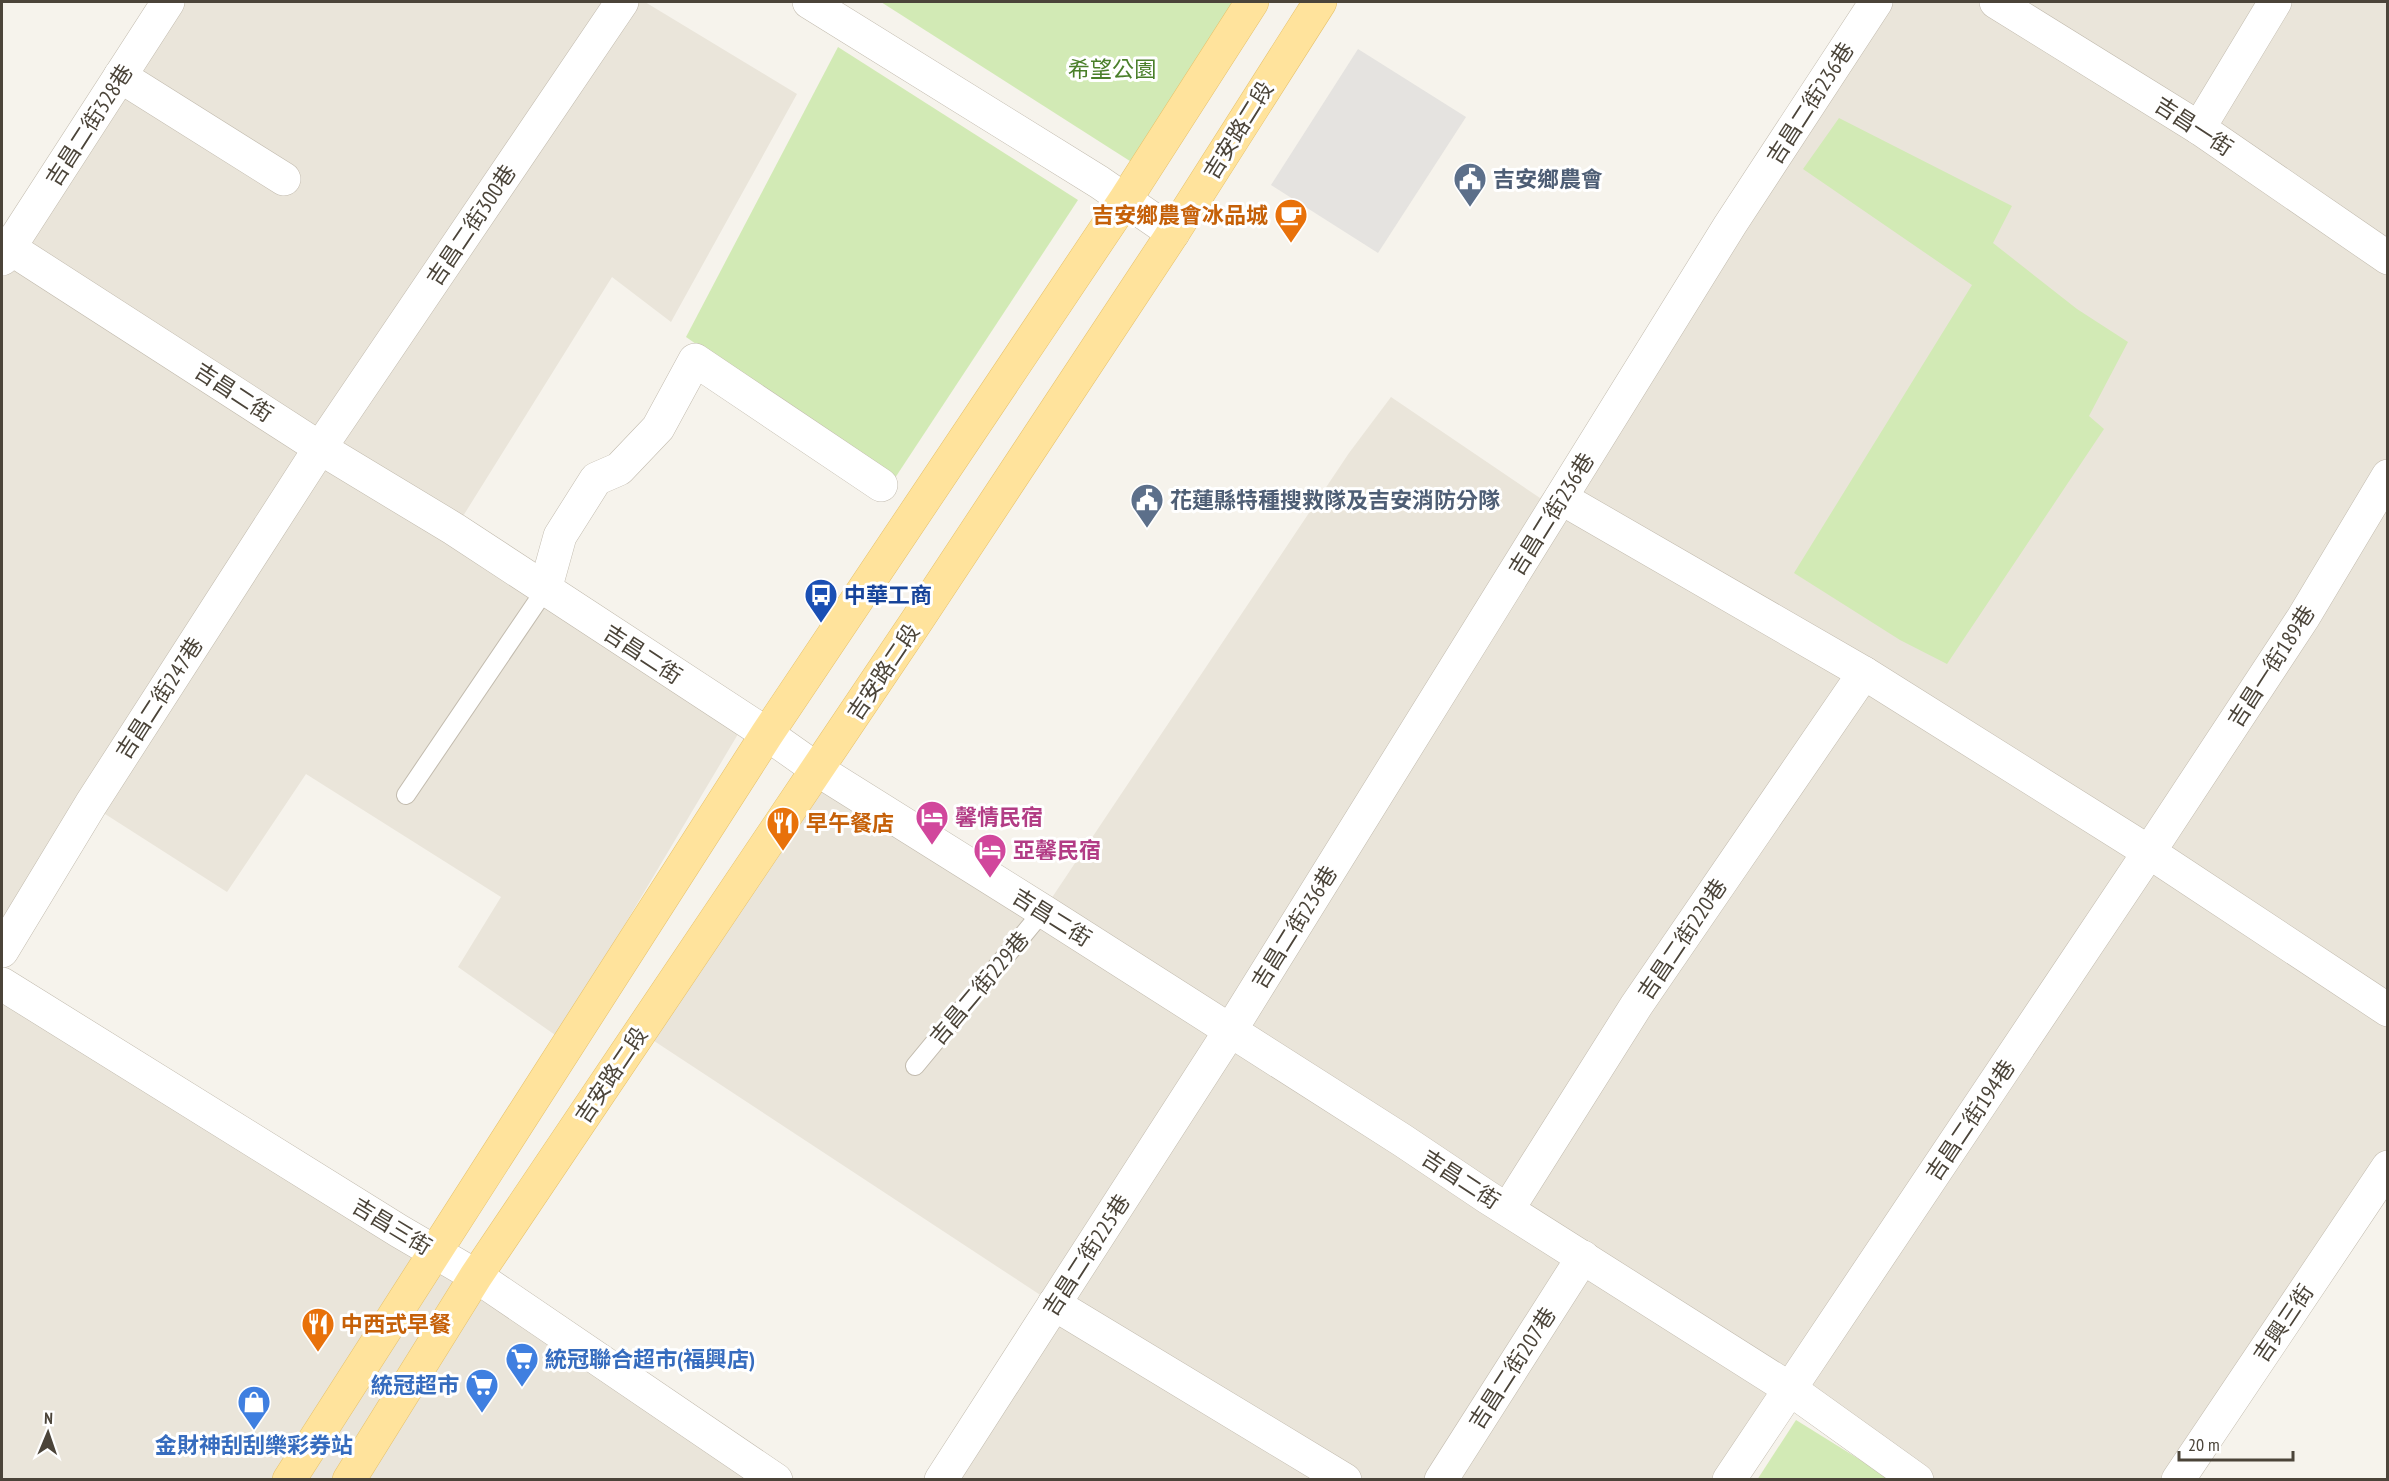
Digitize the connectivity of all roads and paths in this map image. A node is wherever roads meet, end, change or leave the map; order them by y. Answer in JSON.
{"nodes":[{"id":1,"x":168,"y":2,"type":"edge"},
{"id":2,"x":622,"y":2,"type":"edge"},
{"id":3,"x":809,"y":2,"type":"edge"},
{"id":4,"x":1252,"y":2,"type":"edge"},
{"id":5,"x":1320,"y":2,"type":"edge"},
{"id":6,"x":1876,"y":2,"type":"edge"},
{"id":7,"x":1996,"y":2,"type":"edge"},
{"id":8,"x":2275,"y":2,"type":"edge"},
{"id":9,"x":120,"y":76,"type":"junction"},
{"id":10,"x":2199,"y":128,"type":"junction"},
{"id":11,"x":284,"y":179,"type":"dead end"},
{"id":12,"x":1125,"y":200,"type":"junction"},
{"id":13,"x":1173,"y":233,"type":"junction"},
{"id":14,"x":4,"y":250,"type":"edge"},
{"id":15,"x":2388,"y":258,"type":"edge"},
{"id":16,"x":320,"y":448,"type":"junction"},
{"id":17,"x":2388,"y":476,"type":"edge"},
{"id":18,"x":881,"y":485,"type":"dead end"},
{"id":19,"x":1561,"y":498,"type":"junction"},
{"id":20,"x":545,"y":590,"type":"junction"},
{"id":21,"x":1864,"y":674,"type":"junction"},
{"id":22,"x":767,"y":734,"type":"junction"},
{"id":23,"x":818,"y":770,"type":"junction"},
{"id":24,"x":406,"y":795,"type":"dead end"},
{"id":25,"x":2149,"y":852,"type":"junction"},
{"id":26,"x":1043,"y":911,"type":"junction"},
{"id":27,"x":2,"y":951,"type":"edge"},
{"id":28,"x":2,"y":984,"type":"edge"},
{"id":29,"x":2388,"y":1010,"type":"edge"},
{"id":30,"x":1230,"y":1031,"type":"junction"},
{"id":31,"x":915,"y":1066,"type":"dead end"},
{"id":32,"x":2388,"y":1167,"type":"edge"},
{"id":33,"x":1508,"y":1209,"type":"junction"},
{"id":34,"x":435,"y":1252,"type":"junction"},
{"id":35,"x":1584,"y":1257,"type":"junction"},
{"id":36,"x":476,"y":1276,"type":"junction"},
{"id":37,"x":1054,"y":1304,"type":"junction"},
{"id":38,"x":1790,"y":1389,"type":"junction"},
{"id":39,"x":289,"y":1479,"type":"edge"},
{"id":40,"x":349,"y":1479,"type":"edge"},
{"id":41,"x":776,"y":1479,"type":"edge"},
{"id":42,"x":941,"y":1479,"type":"edge"},
{"id":43,"x":1345,"y":1479,"type":"edge"},
{"id":44,"x":1441,"y":1479,"type":"edge"},
{"id":45,"x":1729,"y":1479,"type":"edge"},
{"id":46,"x":1917,"y":1479,"type":"edge"},
{"id":47,"x":2178,"y":1479,"type":"edge"}],
"edges":[{"from":1,"to":9,"type":"street","name":"吉昌二街328巷"},
{"from":2,"to":16,"type":"street","name":"吉昌二街300巷"},
{"from":3,"to":12,"type":"street"},
{"from":4,"to":12,"type":"main road"},
{"from":5,"to":13,"type":"main road","name":"吉安路二段"},
{"from":6,"to":19,"type":"street","name":"吉昌二街236巷"},
{"from":7,"to":10,"type":"street","name":"吉昌一街"},
{"from":8,"to":10,"type":"street"},
{"from":9,"to":11,"type":"street"},
{"from":9,"to":14,"type":"street","name":"吉昌二街328巷"},
{"from":10,"to":15,"type":"street","name":"吉昌一街"},
{"from":12,"to":13,"type":"street"},
{"from":12,"to":22,"type":"main road"},
{"from":13,"to":23,"type":"main road","name":"吉安路二段"},
{"from":14,"to":16,"type":"street","name":"吉昌二街"},
{"from":16,"to":20,"type":"street","name":"吉昌二街"},
{"from":16,"to":27,"type":"street","name":"吉昌二街247巷"},
{"from":17,"to":25,"type":"street","name":"吉昌一街189巷"},
{"from":18,"to":20,"type":"street"},
{"from":19,"to":21,"type":"street"},
{"from":19,"to":30,"type":"street","name":"吉昌二街236巷"},
{"from":20,"to":22,"type":"street","name":"吉昌二街"},
{"from":20,"to":24,"type":"lane"},
{"from":21,"to":25,"type":"street"},
{"from":21,"to":33,"type":"street","name":"吉昌二街220巷"},
{"from":22,"to":23,"type":"street","name":"吉昌二街"},
{"from":22,"to":34,"type":"main road"},
{"from":23,"to":26,"type":"street","name":"吉昌二街"},
{"from":23,"to":36,"type":"main road","name":"吉安路二段"},
{"from":25,"to":29,"type":"street"},
{"from":25,"to":38,"type":"street","name":"吉昌二街194巷"},
{"from":26,"to":30,"type":"street","name":"吉昌二街"},
{"from":26,"to":31,"type":"lane","name":"吉昌二街229巷"},
{"from":28,"to":34,"type":"street","name":"吉昌三街"},
{"from":30,"to":33,"type":"street","name":"吉昌二街"},
{"from":30,"to":37,"type":"street","name":"吉昌二街225巷"},
{"from":32,"to":47,"type":"street","name":"吉興三街"},
{"from":33,"to":35,"type":"street","name":"吉昌二街"},
{"from":34,"to":36,"type":"street","name":"吉昌三街"},
{"from":34,"to":39,"type":"main road"},
{"from":35,"to":38,"type":"street","name":"吉昌二街"},
{"from":35,"to":44,"type":"street","name":"吉昌二街207巷"},
{"from":36,"to":40,"type":"main road","name":"吉安路二段"},
{"from":36,"to":41,"type":"street","name":"吉昌三街"},
{"from":37,"to":42,"type":"street","name":"吉昌二街225巷"},
{"from":37,"to":43,"type":"street"},
{"from":38,"to":45,"type":"street","name":"吉昌二街194巷"},
{"from":38,"to":46,"type":"street","name":"吉昌二街"}]}
